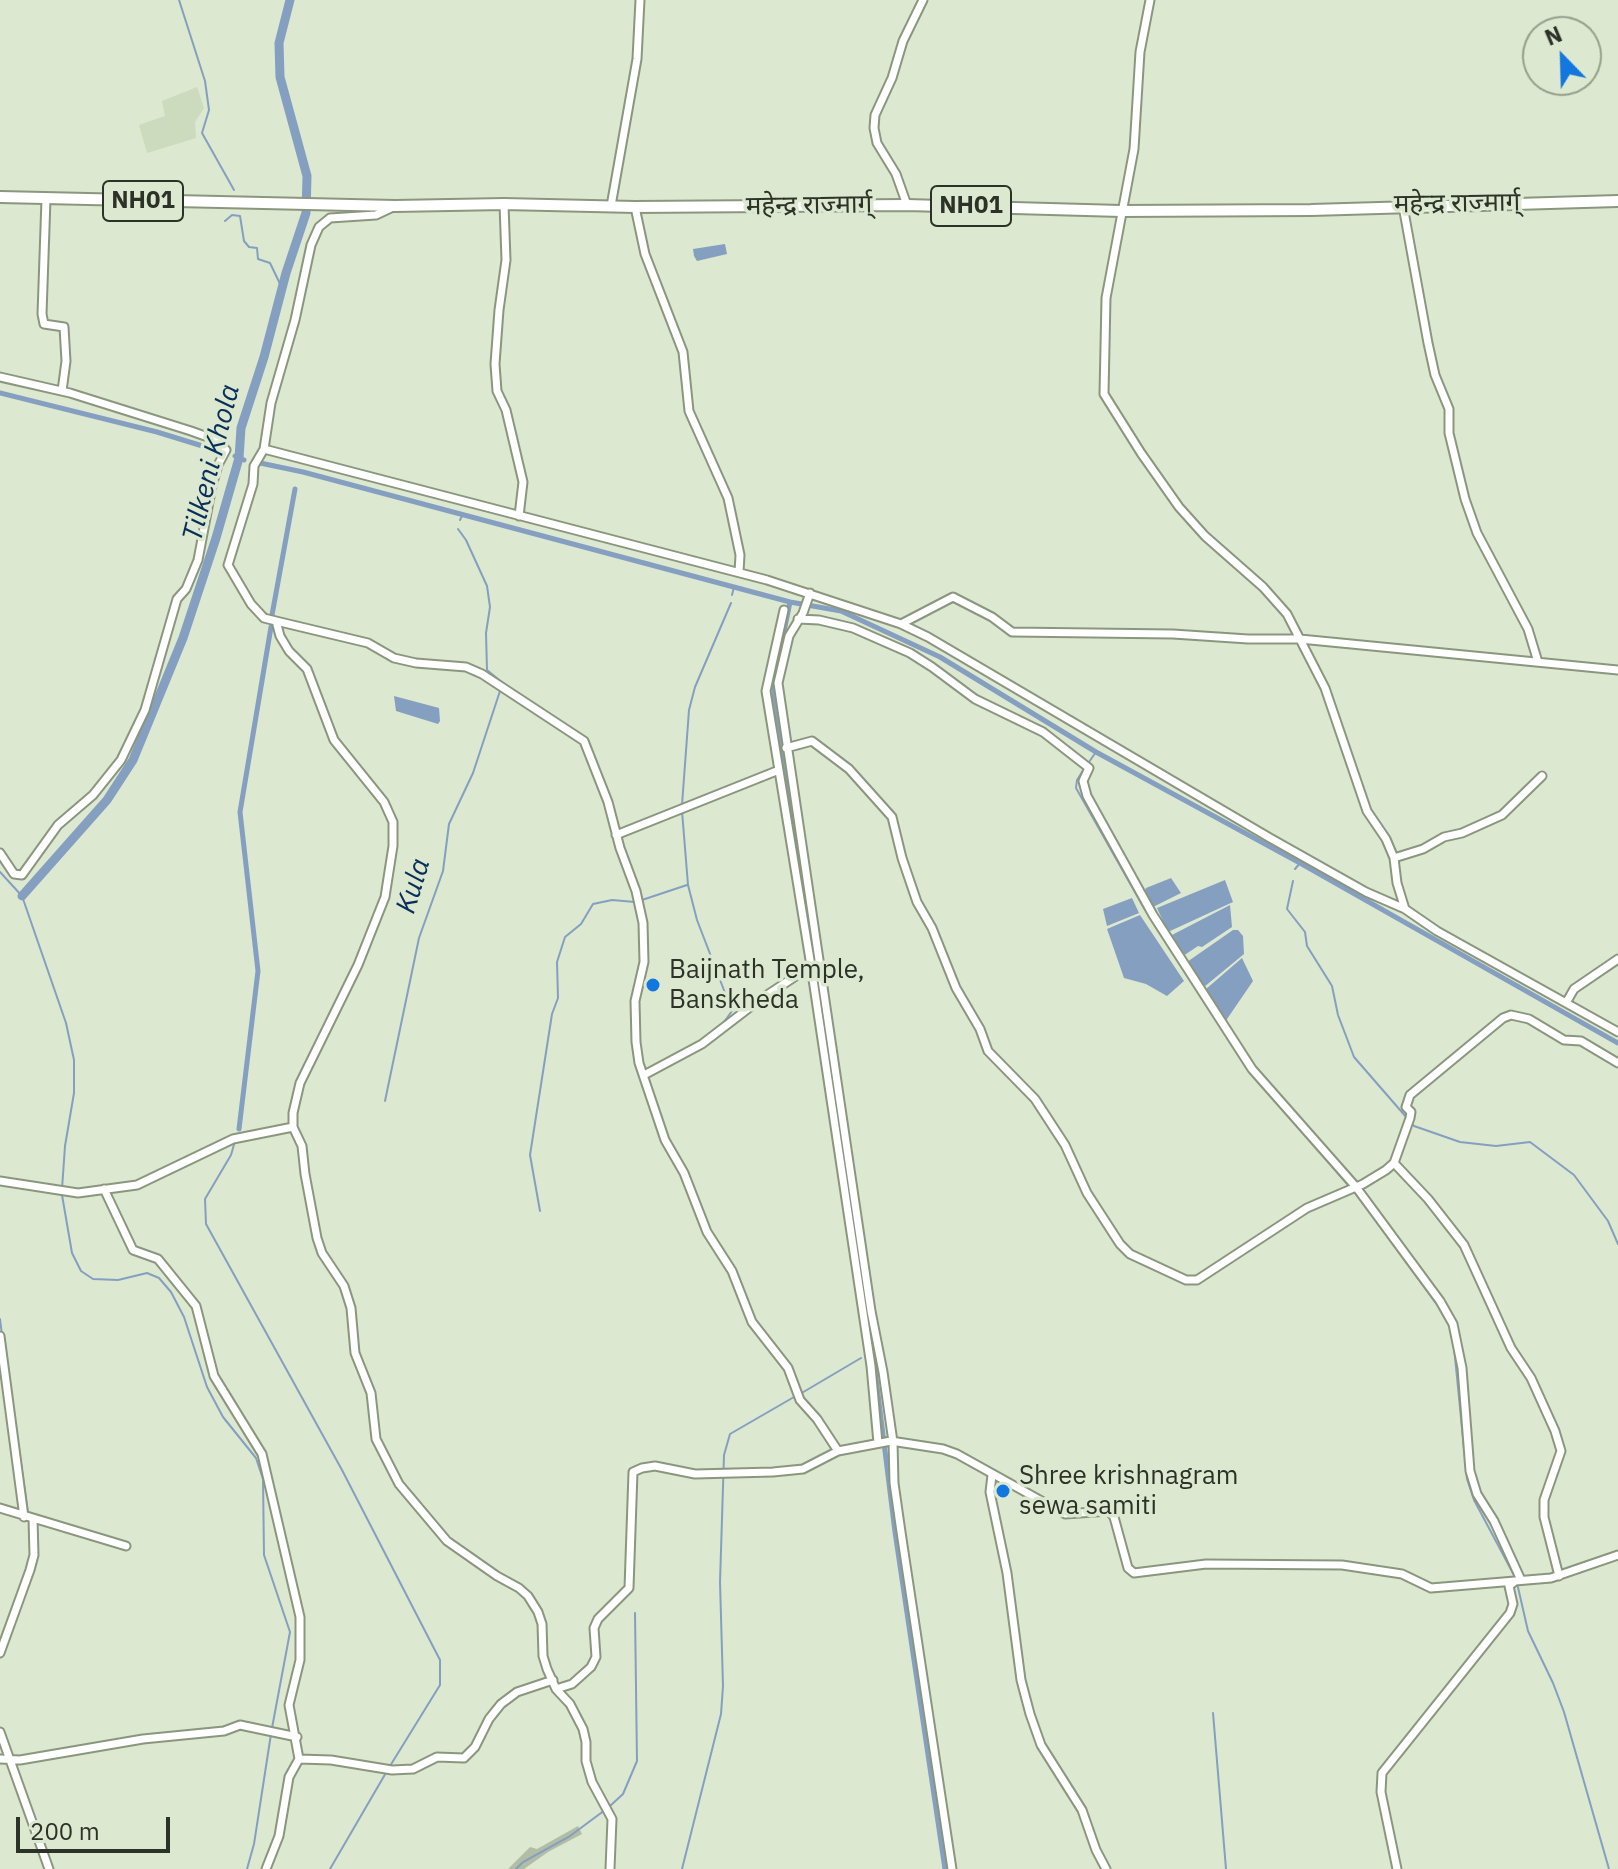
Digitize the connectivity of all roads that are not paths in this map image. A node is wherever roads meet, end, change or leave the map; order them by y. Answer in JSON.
{"nodes":[{"id":1,"x":640,"y":0,"type":"edge"},
{"id":2,"x":923,"y":0,"type":"edge"},
{"id":3,"x":1150,"y":0,"type":"edge"},
{"id":4,"x":0,"y":197,"type":"edge"},
{"id":5,"x":46,"y":199,"type":"junction"},
{"id":6,"x":1618,"y":201,"type":"edge"},
{"id":7,"x":504,"y":204,"type":"junction"},
{"id":8,"x":907,"y":205,"type":"junction"},
{"id":9,"x":395,"y":206,"type":"junction"},
{"id":10,"x":611,"y":206,"type":"junction"},
{"id":11,"x":1403,"y":206,"type":"junction"},
{"id":12,"x":635,"y":207,"type":"junction"},
{"id":13,"x":1121,"y":211,"type":"junction"},
{"id":14,"x":0,"y":377,"type":"edge"},
{"id":15,"x":62,"y":391,"type":"junction"},
{"id":16,"x":264,"y":449,"type":"junction"},
{"id":17,"x":519,"y":516,"type":"junction"},
{"id":18,"x":739,"y":572,"type":"junction"},
{"id":19,"x":809,"y":597,"type":"junction"},
{"id":20,"x":784,"y":610,"type":"dead end"},
{"id":21,"x":798,"y":619,"type":"junction"},
{"id":22,"x":276,"y":621,"type":"junction"},
{"id":23,"x":901,"y":624,"type":"junction"},
{"id":24,"x":1300,"y":639,"type":"junction"},
{"id":25,"x":1538,"y":662,"type":"junction"},
{"id":26,"x":1618,"y":670,"type":"edge"},
{"id":27,"x":786,"y":748,"type":"junction"},
{"id":28,"x":779,"y":770,"type":"junction"},
{"id":29,"x":1542,"y":776,"type":"dead end"},
{"id":30,"x":616,"y":835,"type":"junction"},
{"id":31,"x":0,"y":853,"type":"edge"},
{"id":32,"x":1394,"y":858,"type":"junction"},
{"id":33,"x":1405,"y":909,"type":"junction"},
{"id":34,"x":1618,"y":959,"type":"edge"},
{"id":35,"x":811,"y":966,"type":"junction"},
{"id":36,"x":1566,"y":1003,"type":"junction"},
{"id":37,"x":1618,"y":1032,"type":"edge"},
{"id":38,"x":1618,"y":1063,"type":"edge"},
{"id":39,"x":644,"y":1075,"type":"junction"},
{"id":40,"x":293,"y":1127,"type":"junction"},
{"id":41,"x":1394,"y":1163,"type":"junction"},
{"id":42,"x":0,"y":1181,"type":"edge"},
{"id":43,"x":104,"y":1189,"type":"junction"},
{"id":44,"x":1353,"y":1189,"type":"junction"},
{"id":45,"x":0,"y":1336,"type":"edge"},
{"id":46,"x":892,"y":1442,"type":"junction"},
{"id":47,"x":878,"y":1443,"type":"junction"},
{"id":48,"x":838,"y":1451,"type":"junction"},
{"id":49,"x":992,"y":1475,"type":"junction"},
{"id":50,"x":0,"y":1508,"type":"edge"},
{"id":51,"x":29,"y":1518,"type":"junction"},
{"id":52,"x":126,"y":1546,"type":"dead end"},
{"id":53,"x":1618,"y":1555,"type":"edge"},
{"id":54,"x":1559,"y":1576,"type":"junction"},
{"id":55,"x":1517,"y":1581,"type":"junction"},
{"id":56,"x":0,"y":1653,"type":"edge"},
{"id":57,"x":553,"y":1680,"type":"junction"},
{"id":58,"x":556,"y":1689,"type":"junction"},
{"id":59,"x":0,"y":1732,"type":"edge"},
{"id":60,"x":297,"y":1737,"type":"junction"},
{"id":61,"x":0,"y":1759,"type":"edge"},
{"id":62,"x":299,"y":1759,"type":"junction"},
{"id":63,"x":10,"y":1760,"type":"junction"},
{"id":64,"x":49,"y":1869,"type":"edge"},
{"id":65,"x":266,"y":1869,"type":"edge"},
{"id":66,"x":610,"y":1869,"type":"edge"},
{"id":67,"x":952,"y":1869,"type":"edge"},
{"id":68,"x":1106,"y":1869,"type":"edge"},
{"id":69,"x":1397,"y":1869,"type":"edge"}],
"edges":[{"from":1,"to":10,"type":"street"},
{"from":2,"to":8,"type":"street"},
{"from":3,"to":13,"type":"street"},
{"from":4,"to":5,"type":"highway","name":"महेन्द्र राज्मार्ग्","number":"NH01"},
{"from":5,"to":9,"type":"highway","name":"महेन्द्र राज्मार्ग्","number":"NH01"},
{"from":5,"to":15,"type":"street"},
{"from":6,"to":11,"type":"highway","name":"महेन्द्र राज्मार्ग्","number":"NH01"},
{"from":7,"to":9,"type":"highway","name":"महेन्द्र राज्मार्ग्","number":"NH01"},
{"from":7,"to":10,"type":"highway","name":"महेन्द्र राज्मार्ग्","number":"NH01"},
{"from":7,"to":17,"type":"street"},
{"from":8,"to":12,"type":"highway","name":"महेन्द्र राज्मार्ग्","number":"NH01"},
{"from":8,"to":13,"type":"highway","name":"महेन्द्र राज्मार्ग्","number":"NH01"},
{"from":9,"to":16,"type":"street"},
{"from":10,"to":12,"type":"highway","name":"महेन्द्र राज्मार्ग्","number":"NH01"},
{"from":11,"to":13,"type":"highway","name":"महेन्द्र राज्मार्ग्","number":"NH01"},
{"from":11,"to":25,"type":"street"},
{"from":12,"to":18,"type":"street"},
{"from":13,"to":24,"type":"street"},
{"from":14,"to":15,"type":"street"},
{"from":15,"to":31,"type":"street"},
{"from":16,"to":17,"type":"street"},
{"from":16,"to":22,"type":"street"},
{"from":17,"to":18,"type":"street"},
{"from":18,"to":19,"type":"street"},
{"from":19,"to":21,"type":"street"},
{"from":19,"to":23,"type":"street"},
{"from":20,"to":28,"type":"street"},
{"from":21,"to":27,"type":"street"},
{"from":21,"to":44,"type":"street"},
{"from":22,"to":30,"type":"street"},
{"from":22,"to":40,"type":"street"},
{"from":23,"to":24,"type":"street"},
{"from":23,"to":33,"type":"street"},
{"from":24,"to":25,"type":"street"},
{"from":24,"to":32,"type":"street"},
{"from":25,"to":26,"type":"street"},
{"from":27,"to":44,"type":"street"},
{"from":27,"to":46,"type":"street"},
{"from":28,"to":30,"type":"street"},
{"from":28,"to":35,"type":"street"},
{"from":29,"to":32,"type":"street"},
{"from":30,"to":39,"type":"street"},
{"from":32,"to":33,"type":"street"},
{"from":33,"to":36,"type":"street"},
{"from":34,"to":36,"type":"street"},
{"from":35,"to":39,"type":"street"},
{"from":35,"to":47,"type":"street"},
{"from":36,"to":37,"type":"street"},
{"from":38,"to":41,"type":"street"},
{"from":39,"to":48,"type":"street"},
{"from":40,"to":43,"type":"street"},
{"from":40,"to":57,"type":"street"},
{"from":41,"to":44,"type":"street"},
{"from":41,"to":54,"type":"street"},
{"from":42,"to":43,"type":"street"},
{"from":43,"to":60,"type":"street"},
{"from":44,"to":55,"type":"street"},
{"from":45,"to":51,"type":"street"},
{"from":46,"to":47,"type":"street"},
{"from":46,"to":49,"type":"street"},
{"from":46,"to":67,"type":"street"},
{"from":47,"to":48,"type":"street"},
{"from":48,"to":58,"type":"street"},
{"from":49,"to":55,"type":"street"},
{"from":49,"to":68,"type":"street"},
{"from":50,"to":51,"type":"street"},
{"from":51,"to":52,"type":"street"},
{"from":51,"to":56,"type":"street"},
{"from":53,"to":54,"type":"street"},
{"from":54,"to":55,"type":"street"},
{"from":55,"to":69,"type":"street"},
{"from":57,"to":58,"type":"street"},
{"from":57,"to":62,"type":"street"},
{"from":58,"to":66,"type":"street"},
{"from":59,"to":63,"type":"street"},
{"from":60,"to":62,"type":"street"},
{"from":60,"to":63,"type":"street"},
{"from":61,"to":63,"type":"street"},
{"from":62,"to":65,"type":"street"},
{"from":63,"to":64,"type":"street"}]}
